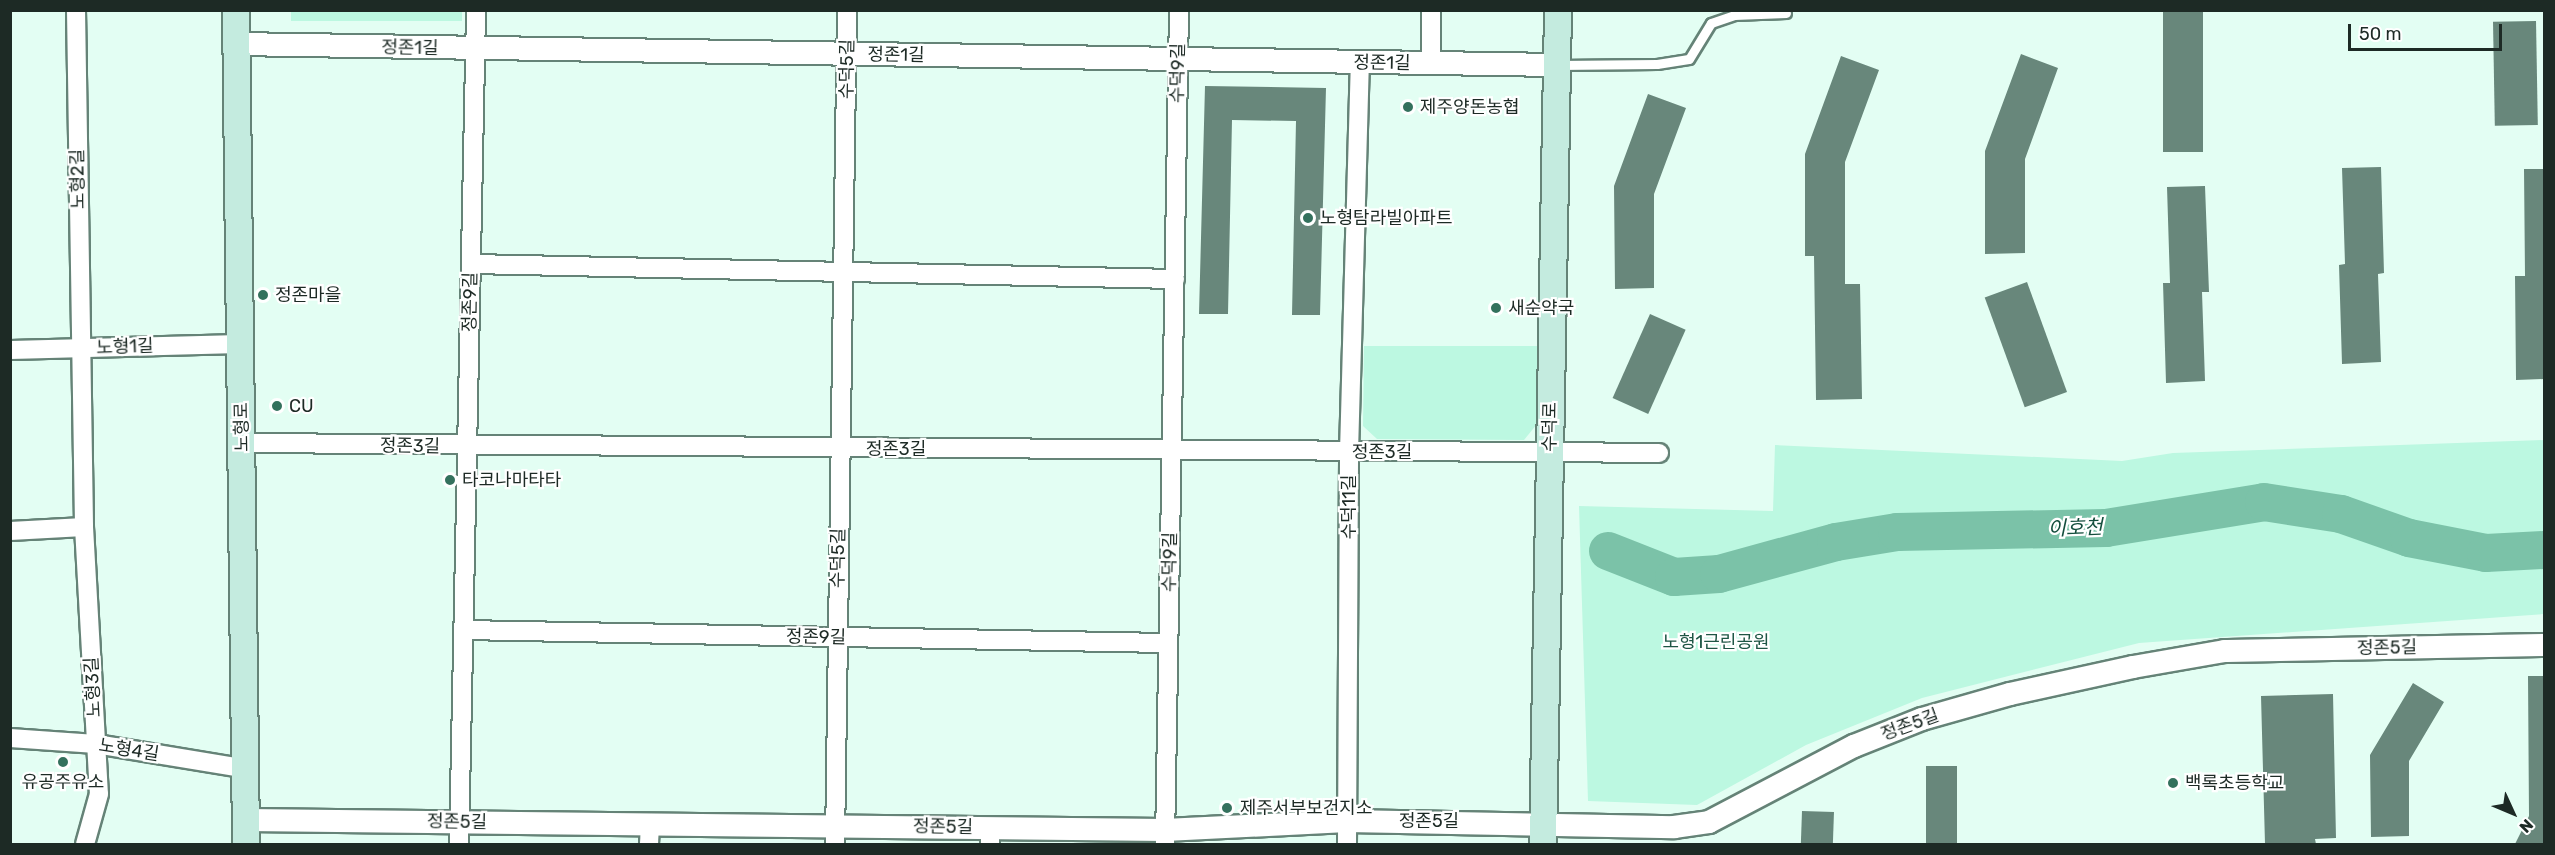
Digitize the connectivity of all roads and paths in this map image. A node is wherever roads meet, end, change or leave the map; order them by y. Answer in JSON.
{"nodes":[{"id":1,"x":76,"y":10,"type":"edge"},
{"id":2,"x":236,"y":10,"type":"edge"},
{"id":3,"x":476,"y":10,"type":"edge"},
{"id":4,"x":848,"y":10,"type":"edge"},
{"id":5,"x":1179,"y":10,"type":"edge"},
{"id":6,"x":1431,"y":10,"type":"edge"},
{"id":7,"x":1558,"y":10,"type":"edge"},
{"id":8,"x":1786,"y":13,"type":"dead end"},
{"id":9,"x":235,"y":44,"type":"junction"},
{"id":10,"x":476,"y":49,"type":"junction"},
{"id":11,"x":847,"y":55,"type":"junction"},
{"id":12,"x":1179,"y":60,"type":"junction"},
{"id":13,"x":1360,"y":62,"type":"junction"},
{"id":14,"x":1431,"y":64,"type":"junction"},
{"id":15,"x":1558,"y":65,"type":"junction"},
{"id":16,"x":471,"y":264,"type":"junction"},
{"id":17,"x":841,"y":272,"type":"junction"},
{"id":18,"x":1175,"y":279,"type":"junction"},
{"id":19,"x":240,"y":344,"type":"junction"},
{"id":20,"x":81,"y":348,"type":"junction"},
{"id":21,"x":10,"y":350,"type":"edge"},
{"id":22,"x":242,"y":442,"type":"junction"},
{"id":23,"x":467,"y":447,"type":"junction"},
{"id":24,"x":839,"y":449,"type":"junction"},
{"id":25,"x":1172,"y":450,"type":"junction"},
{"id":26,"x":1349,"y":452,"type":"junction"},
{"id":27,"x":1550,"y":453,"type":"junction"},
{"id":28,"x":1659,"y":453,"type":"dead end"},
{"id":29,"x":84,"y":527,"type":"junction"},
{"id":30,"x":10,"y":531,"type":"edge"},
{"id":31,"x":463,"y":630,"type":"junction"},
{"id":32,"x":837,"y":637,"type":"junction"},
{"id":33,"x":1168,"y":643,"type":"junction"},
{"id":34,"x":2544,"y":645,"type":"edge"},
{"id":35,"x":10,"y":738,"type":"edge"},
{"id":36,"x":96,"y":744,"type":"junction"},
{"id":37,"x":247,"y":769,"type":"junction"},
{"id":38,"x":1347,"y":821,"type":"junction"},
{"id":39,"x":246,"y":832,"type":"edge"},
{"id":40,"x":459,"y":833,"type":"edge"},
{"id":41,"x":1544,"y":833,"type":"edge"},
{"id":42,"x":649,"y":834,"type":"edge"},
{"id":43,"x":835,"y":835,"type":"edge"},
{"id":44,"x":990,"y":836,"type":"edge"},
{"id":45,"x":1165,"y":837,"type":"edge"},
{"id":46,"x":85,"y":844,"type":"edge"},
{"id":47,"x":1347,"y":844,"type":"edge"}],
"edges":[{"from":1,"to":20,"type":"street","name":"노형2길"},
{"from":2,"to":9,"type":"main road","name":"노형로"},
{"from":3,"to":10,"type":"street","name":"정존9길"},
{"from":4,"to":11,"type":"street","name":"수덕5길"},
{"from":5,"to":12,"type":"street","name":"수덕9길"},
{"from":6,"to":14,"type":"street"},
{"from":7,"to":15,"type":"main road","name":"수덕로"},
{"from":8,"to":15,"type":"lane"},
{"from":9,"to":10,"type":"street","name":"정존1길"},
{"from":9,"to":19,"type":"main road","name":"노형로"},
{"from":10,"to":11,"type":"street","name":"정존1길"},
{"from":10,"to":16,"type":"street","name":"정존9길"},
{"from":11,"to":12,"type":"street","name":"정존1길"},
{"from":11,"to":17,"type":"street","name":"수덕5길"},
{"from":12,"to":13,"type":"street","name":"정존1길"},
{"from":12,"to":18,"type":"street","name":"수덕9길"},
{"from":13,"to":14,"type":"street","name":"정존1길"},
{"from":13,"to":26,"type":"street","name":"수덕11길"},
{"from":14,"to":15,"type":"street","name":"정존1길"},
{"from":15,"to":27,"type":"main road","name":"수덕로"},
{"from":16,"to":17,"type":"street"},
{"from":16,"to":23,"type":"street","name":"정존9길"},
{"from":17,"to":18,"type":"street"},
{"from":17,"to":24,"type":"street","name":"수덕5길"},
{"from":18,"to":25,"type":"street","name":"수덕9길"},
{"from":19,"to":20,"type":"street","name":"노형1길"},
{"from":19,"to":22,"type":"main road","name":"노형로"},
{"from":20,"to":21,"type":"street","name":"노형1길"},
{"from":20,"to":29,"type":"street","name":"노형3길"},
{"from":22,"to":23,"type":"street","name":"정존3길"},
{"from":22,"to":37,"type":"main road","name":"노형로"},
{"from":23,"to":24,"type":"street","name":"정존3길"},
{"from":23,"to":31,"type":"street","name":"정존9길"},
{"from":24,"to":25,"type":"street","name":"정존3길"},
{"from":24,"to":32,"type":"street","name":"수덕5길"},
{"from":25,"to":26,"type":"street","name":"정존3길"},
{"from":25,"to":33,"type":"street","name":"수덕9길"},
{"from":26,"to":27,"type":"street","name":"정존3길"},
{"from":26,"to":38,"type":"street","name":"수덕11길"},
{"from":27,"to":28,"type":"street","name":"정존3길"},
{"from":27,"to":41,"type":"main road","name":"수덕로"},
{"from":29,"to":30,"type":"street"},
{"from":29,"to":36,"type":"street","name":"노형3길"},
{"from":31,"to":32,"type":"street","name":"정존9길"},
{"from":31,"to":40,"type":"street","name":"정존9길"},
{"from":32,"to":33,"type":"street","name":"정존9길"},
{"from":32,"to":43,"type":"street","name":"수덕5길"},
{"from":33,"to":45,"type":"street","name":"수덕9길"},
{"from":34,"to":41,"type":"street","name":"정존5길"},
{"from":35,"to":36,"type":"street","name":"노형4길"},
{"from":36,"to":37,"type":"street","name":"노형4길"},
{"from":36,"to":46,"type":"street","name":"노형3길"},
{"from":37,"to":39,"type":"main road","name":"노형로"},
{"from":38,"to":41,"type":"street","name":"정존5길"},
{"from":38,"to":45,"type":"street","name":"정존5길"},
{"from":38,"to":47,"type":"street","name":"수덕11길"},
{"from":39,"to":40,"type":"street","name":"정존5길"},
{"from":40,"to":42,"type":"street","name":"정존5길"},
{"from":42,"to":43,"type":"street","name":"정존5길"},
{"from":43,"to":44,"type":"street","name":"정존5길"},
{"from":44,"to":45,"type":"street","name":"정존5길"}]}
